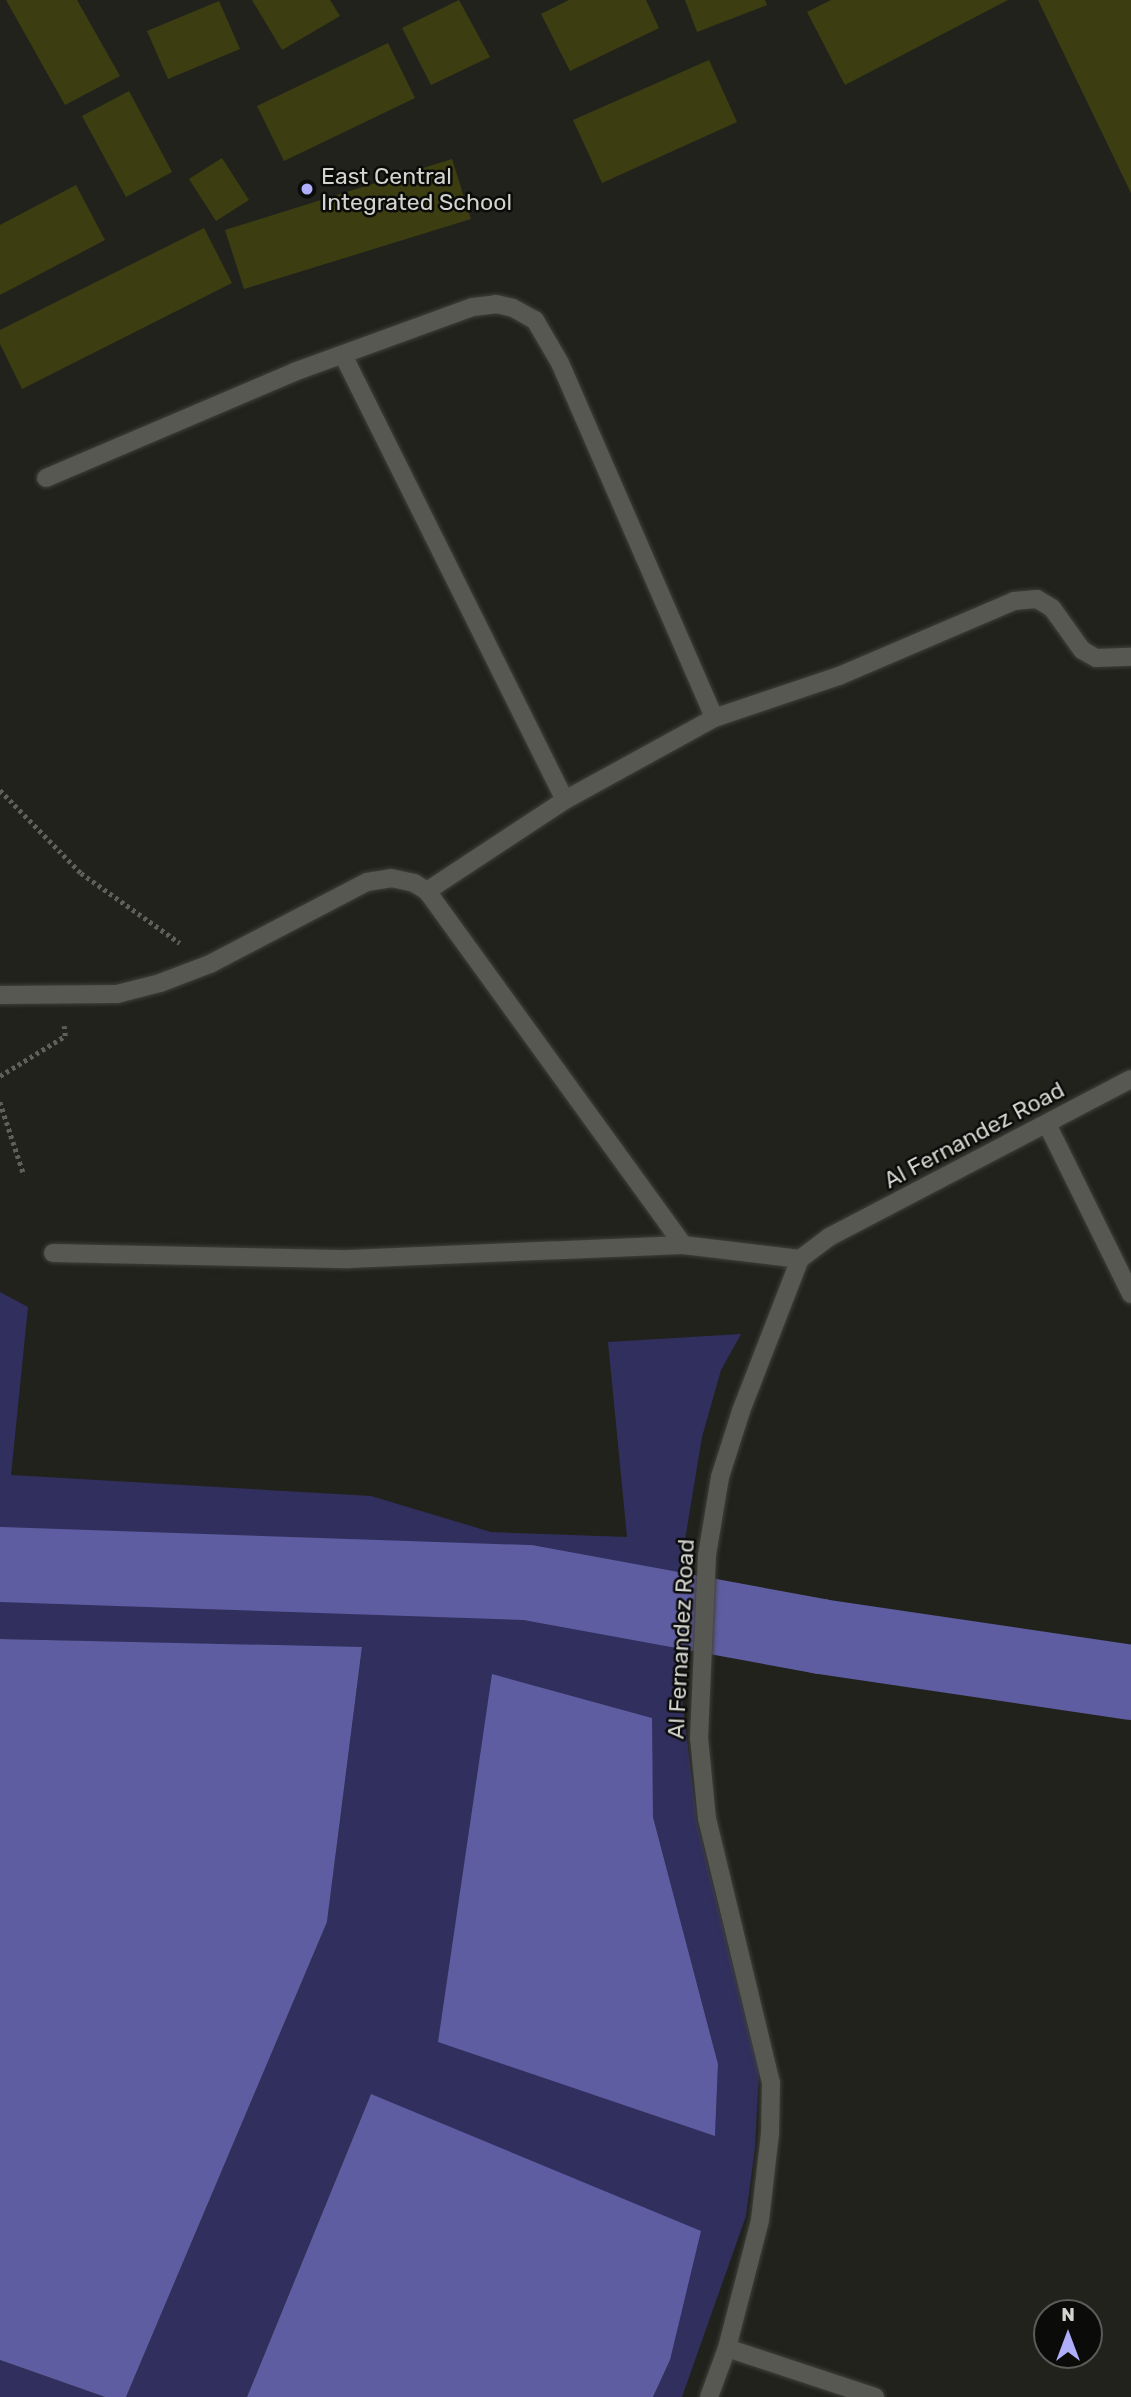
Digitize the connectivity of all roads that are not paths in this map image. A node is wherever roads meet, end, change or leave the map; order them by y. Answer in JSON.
{"nodes":[{"id":1,"x":344,"y":357,"type":"junction"},
{"id":2,"x":46,"y":478,"type":"dead end"},
{"id":3,"x":1131,"y":657,"type":"edge"},
{"id":4,"x":714,"y":718,"type":"junction"},
{"id":5,"x":565,"y":800,"type":"junction"},
{"id":6,"x":427,"y":891,"type":"junction"},
{"id":7,"x":0,"y":995,"type":"edge"},
{"id":8,"x":1131,"y":1079,"type":"edge"},
{"id":9,"x":1047,"y":1124,"type":"junction"},
{"id":10,"x":683,"y":1245,"type":"junction"},
{"id":11,"x":52,"y":1253,"type":"dead end"},
{"id":12,"x":800,"y":1259,"type":"junction"},
{"id":13,"x":1131,"y":1294,"type":"edge"},
{"id":14,"x":727,"y":2348,"type":"junction"},
{"id":15,"x":709,"y":2397,"type":"edge"},
{"id":16,"x":875,"y":2397,"type":"edge"}],
"edges":[{"from":1,"to":2,"type":"street"},
{"from":1,"to":4,"type":"street"},
{"from":1,"to":5,"type":"street"},
{"from":3,"to":4,"type":"street"},
{"from":4,"to":5,"type":"street"},
{"from":5,"to":6,"type":"street"},
{"from":6,"to":7,"type":"street"},
{"from":6,"to":10,"type":"street"},
{"from":8,"to":9,"type":"street","name":"Al Fernandez Road"},
{"from":9,"to":12,"type":"street","name":"Al Fernandez Road"},
{"from":9,"to":13,"type":"street"},
{"from":10,"to":11,"type":"street"},
{"from":10,"to":12,"type":"street"},
{"from":12,"to":14,"type":"street","name":"Al Fernandez Road"},
{"from":14,"to":15,"type":"street","name":"Al Fernandez Road"},
{"from":14,"to":16,"type":"street"}]}
